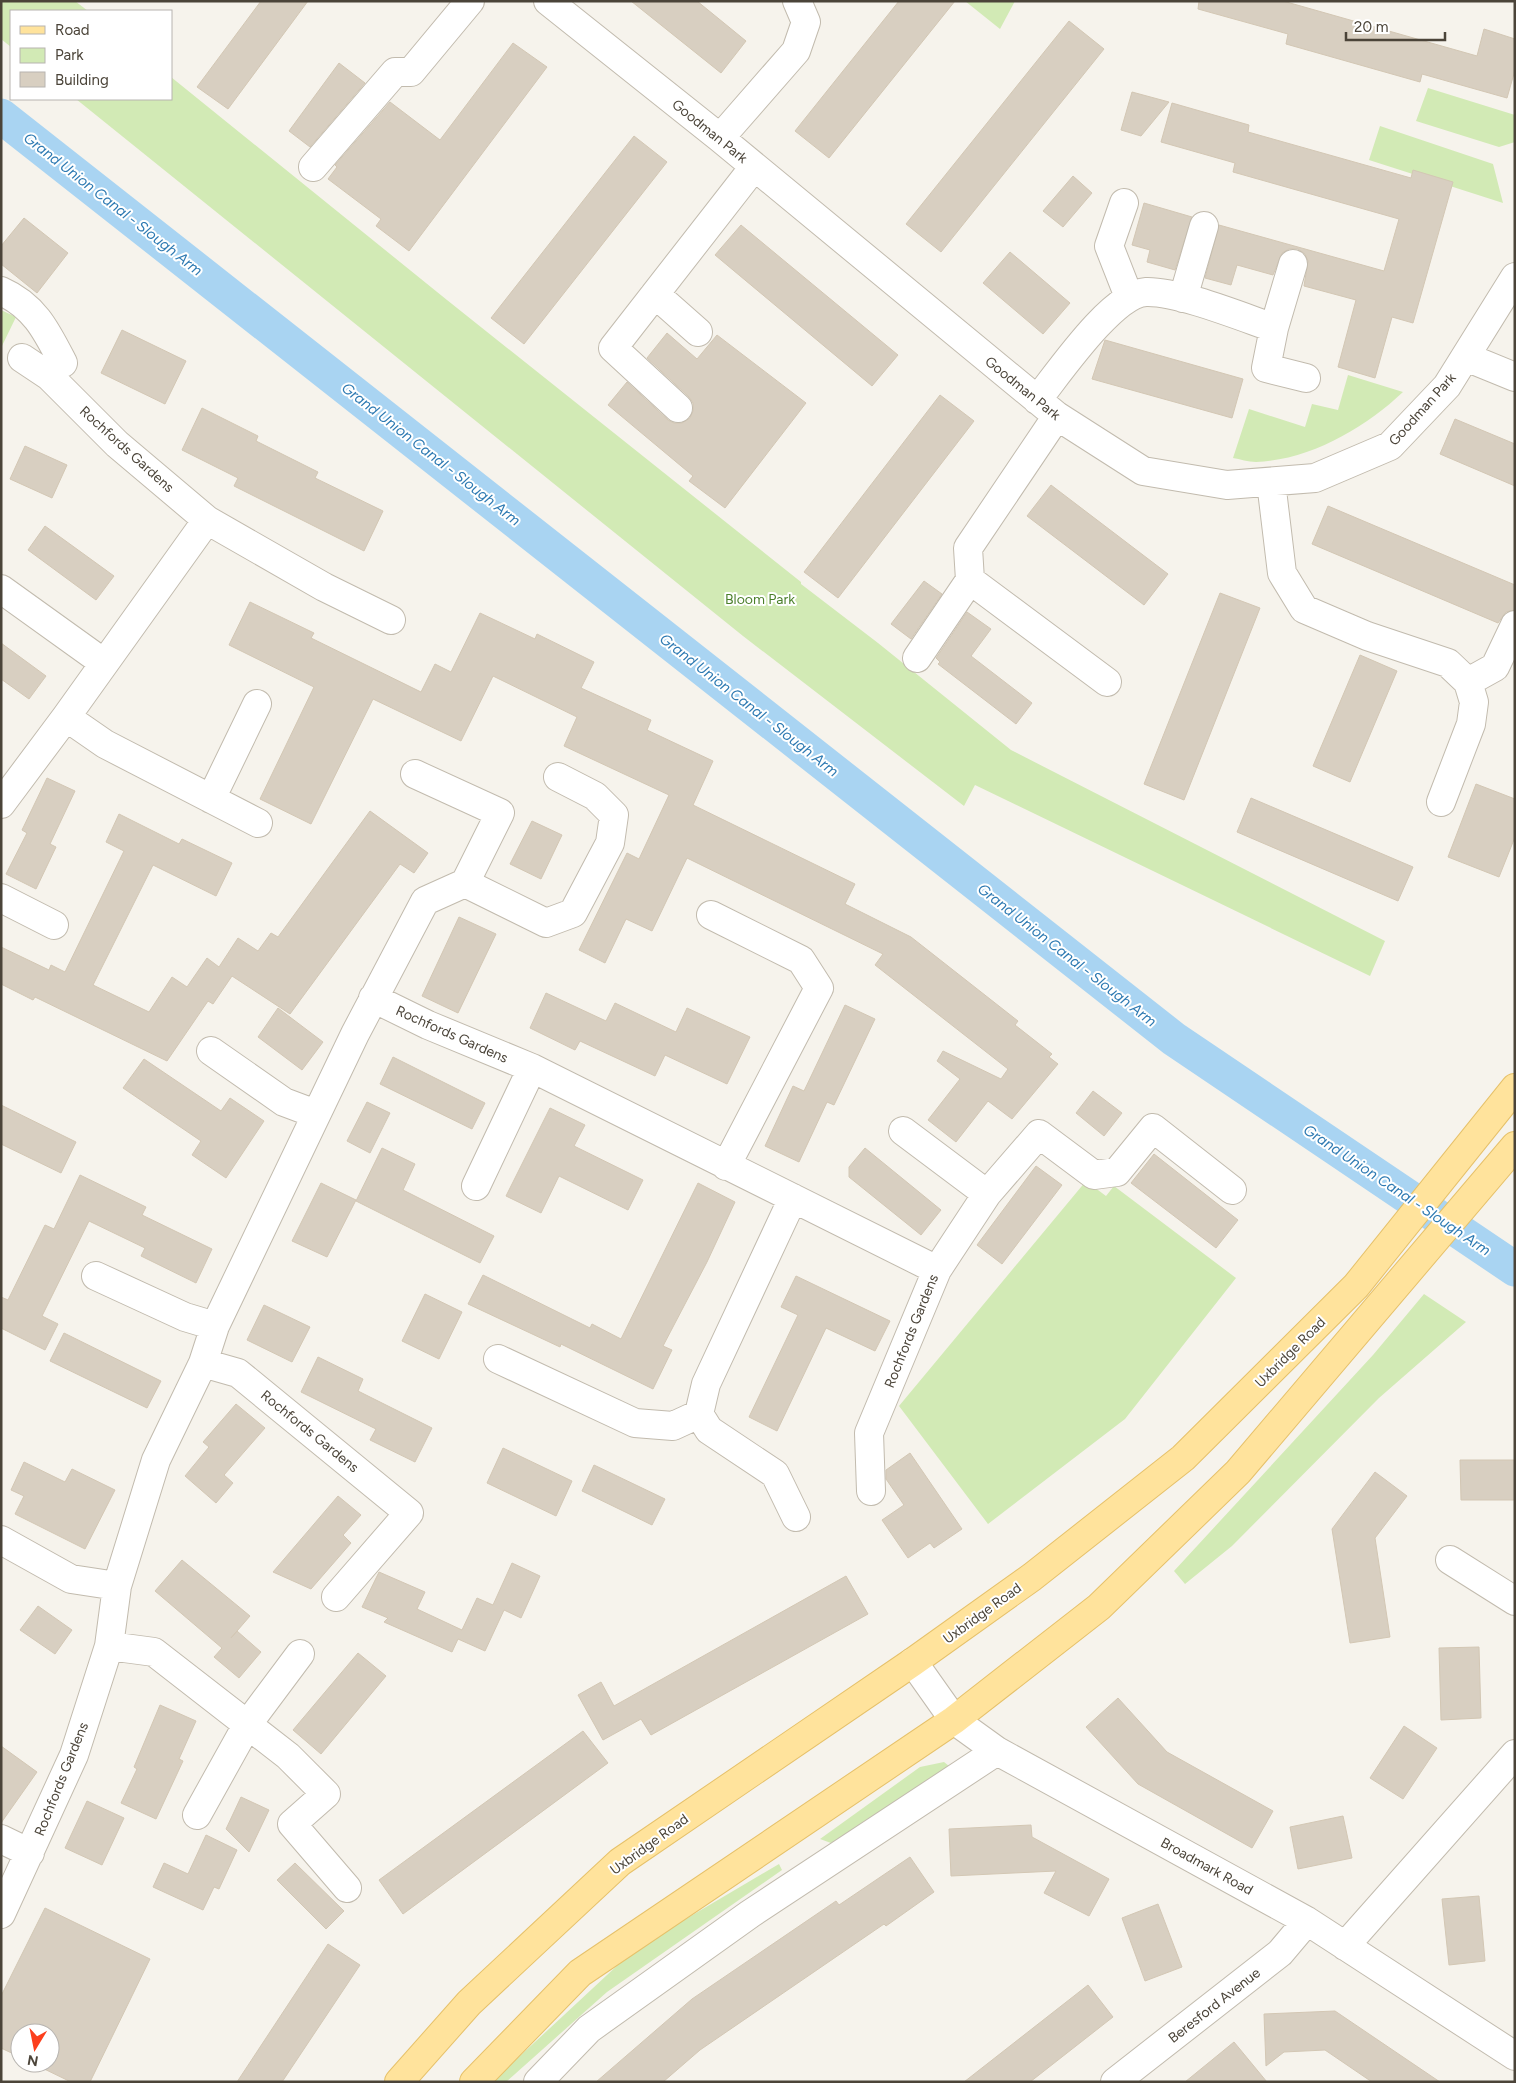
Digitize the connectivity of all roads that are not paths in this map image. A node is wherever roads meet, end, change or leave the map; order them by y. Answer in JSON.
{"nodes":[{"id":1,"x":470,"y":1,"type":"edge"},
{"id":2,"x":548,"y":1,"type":"edge"},
{"id":3,"x":805,"y":8,"type":"edge"},
{"id":4,"x":720,"y":138,"type":"junction"},
{"id":5,"x":313,"y":167,"type":"dead end"},
{"id":6,"x":754,"y":167,"type":"junction"},
{"id":7,"x":1124,"y":203,"type":"dead end"},
{"id":8,"x":1204,"y":226,"type":"dead end"},
{"id":9,"x":1293,"y":264,"type":"dead end"},
{"id":10,"x":1515,"y":277,"type":"edge"},
{"id":11,"x":1,"y":291,"type":"edge"},
{"id":12,"x":655,"y":294,"type":"junction"},
{"id":13,"x":1129,"y":297,"type":"junction"},
{"id":14,"x":1183,"y":298,"type":"junction"},
{"id":15,"x":1274,"y":328,"type":"junction"},
{"id":16,"x":698,"y":332,"type":"dead end"},
{"id":17,"x":1466,"y":357,"type":"junction"},
{"id":18,"x":22,"y":358,"type":"dead end"},
{"id":19,"x":64,"y":362,"type":"junction"},
{"id":20,"x":1515,"y":377,"type":"edge"},
{"id":21,"x":1306,"y":378,"type":"dead end"},
{"id":22,"x":678,"y":408,"type":"dead end"},
{"id":23,"x":1047,"y":408,"type":"junction"},
{"id":24,"x":1272,"y":482,"type":"junction"},
{"id":25,"x":207,"y":520,"type":"junction"},
{"id":26,"x":970,"y":580,"type":"junction"},
{"id":27,"x":1,"y":590,"type":"edge"},
{"id":28,"x":391,"y":620,"type":"dead end"},
{"id":29,"x":1515,"y":625,"type":"edge"},
{"id":30,"x":917,"y":658,"type":"dead end"},
{"id":31,"x":104,"y":663,"type":"junction"},
{"id":32,"x":1107,"y":682,"type":"dead end"},
{"id":33,"x":1468,"y":682,"type":"junction"},
{"id":34,"x":257,"y":704,"type":"dead end"},
{"id":35,"x":66,"y":718,"type":"junction"},
{"id":36,"x":415,"y":774,"type":"dead end"},
{"id":37,"x":558,"y":777,"type":"dead end"},
{"id":38,"x":211,"y":799,"type":"junction"},
{"id":39,"x":1441,"y":802,"type":"dead end"},
{"id":40,"x":1,"y":804,"type":"edge"},
{"id":41,"x":258,"y":823,"type":"dead end"},
{"id":42,"x":465,"y":883,"type":"junction"},
{"id":43,"x":1,"y":898,"type":"edge"},
{"id":44,"x":710,"y":915,"type":"dead end"},
{"id":45,"x":54,"y":925,"type":"dead end"},
{"id":46,"x":373,"y":998,"type":"junction"},
{"id":47,"x":211,"y":1051,"type":"dead end"},
{"id":48,"x":532,"y":1068,"type":"junction"},
{"id":49,"x":1515,"y":1088,"type":"edge"},
{"id":50,"x":316,"y":1114,"type":"junction"},
{"id":51,"x":903,"y":1131,"type":"dead end"},
{"id":52,"x":1515,"y":1146,"type":"edge"},
{"id":53,"x":726,"y":1166,"type":"junction"},
{"id":54,"x":476,"y":1186,"type":"dead end"},
{"id":55,"x":1232,"y":1190,"type":"dead end"},
{"id":56,"x":987,"y":1194,"type":"junction"},
{"id":57,"x":792,"y":1198,"type":"junction"},
{"id":58,"x":937,"y":1270,"type":"junction"},
{"id":59,"x":96,"y":1276,"type":"dead end"},
{"id":60,"x":215,"y":1326,"type":"junction"},
{"id":61,"x":498,"y":1359,"type":"dead end"},
{"id":62,"x":203,"y":1363,"type":"junction"},
{"id":63,"x":700,"y":1414,"type":"junction"},
{"id":64,"x":871,"y":1491,"type":"dead end"},
{"id":65,"x":796,"y":1517,"type":"dead end"},
{"id":66,"x":1,"y":1540,"type":"edge"},
{"id":67,"x":1450,"y":1560,"type":"dead end"},
{"id":68,"x":117,"y":1586,"type":"junction"},
{"id":69,"x":336,"y":1597,"type":"dead end"},
{"id":70,"x":1515,"y":1602,"type":"edge"},
{"id":71,"x":109,"y":1646,"type":"junction"},
{"id":72,"x":300,"y":1654,"type":"dead end"},
{"id":73,"x":913,"y":1662,"type":"junction"},
{"id":74,"x":954,"y":1720,"type":"junction"},
{"id":75,"x":247,"y":1725,"type":"junction"},
{"id":76,"x":997,"y":1751,"type":"junction"},
{"id":77,"x":1515,"y":1754,"type":"edge"},
{"id":78,"x":197,"y":1815,"type":"dead end"},
{"id":79,"x":1,"y":1839,"type":"edge"},
{"id":80,"x":30,"y":1853,"type":"junction"},
{"id":81,"x":347,"y":1888,"type":"dead end"},
{"id":82,"x":1,"y":1914,"type":"edge"},
{"id":83,"x":1307,"y":1921,"type":"junction"},
{"id":84,"x":1346,"y":1946,"type":"junction"},
{"id":85,"x":1515,"y":2056,"type":"edge"},
{"id":86,"x":399,"y":2082,"type":"edge"},
{"id":87,"x":474,"y":2082,"type":"edge"},
{"id":88,"x":538,"y":2082,"type":"edge"},
{"id":89,"x":1115,"y":2082,"type":"edge"}],
"edges":[{"from":1,"to":5,"type":"street"},
{"from":2,"to":4,"type":"street","name":"Goodman Park"},
{"from":3,"to":4,"type":"street"},
{"from":4,"to":6,"type":"street","name":"Goodman Park"},
{"from":6,"to":12,"type":"street"},
{"from":6,"to":23,"type":"street","name":"Goodman Park"},
{"from":7,"to":13,"type":"street"},
{"from":8,"to":14,"type":"street"},
{"from":9,"to":15,"type":"street"},
{"from":10,"to":17,"type":"street","name":"Goodman Park"},
{"from":11,"to":19,"type":"street","name":"Rochfords Gardens"},
{"from":12,"to":16,"type":"street"},
{"from":12,"to":22,"type":"street"},
{"from":13,"to":14,"type":"street"},
{"from":13,"to":23,"type":"street"},
{"from":14,"to":15,"type":"street"},
{"from":15,"to":21,"type":"street"},
{"from":17,"to":20,"type":"street"},
{"from":17,"to":24,"type":"street","name":"Goodman Park"},
{"from":18,"to":19,"type":"street","name":"Rochfords Gardens"},
{"from":19,"to":25,"type":"street","name":"Rochfords Gardens"},
{"from":23,"to":24,"type":"street","name":"Goodman Park"},
{"from":23,"to":26,"type":"street"},
{"from":24,"to":33,"type":"street"},
{"from":25,"to":28,"type":"street","name":"Rochfords Gardens"},
{"from":25,"to":31,"type":"street"},
{"from":26,"to":30,"type":"street"},
{"from":26,"to":32,"type":"street"},
{"from":27,"to":31,"type":"street"},
{"from":29,"to":33,"type":"street"},
{"from":31,"to":35,"type":"street"},
{"from":33,"to":39,"type":"street"},
{"from":34,"to":38,"type":"street"},
{"from":35,"to":38,"type":"street"},
{"from":35,"to":40,"type":"street"},
{"from":36,"to":42,"type":"street"},
{"from":37,"to":42,"type":"street"},
{"from":38,"to":41,"type":"street"},
{"from":42,"to":46,"type":"street","name":"Rochfords Gardens"},
{"from":43,"to":45,"type":"street"},
{"from":44,"to":53,"type":"street"},
{"from":46,"to":48,"type":"street","name":"Rochfords Gardens"},
{"from":46,"to":50,"type":"street","name":"Rochfords Gardens"},
{"from":47,"to":50,"type":"street"},
{"from":48,"to":53,"type":"street","name":"Rochfords Gardens"},
{"from":48,"to":54,"type":"street"},
{"from":49,"to":73,"type":"main road","name":"Uxbridge Road"},
{"from":50,"to":60,"type":"street","name":"Rochfords Gardens"},
{"from":51,"to":56,"type":"street"},
{"from":52,"to":74,"type":"main road"},
{"from":53,"to":57,"type":"street","name":"Rochfords Gardens"},
{"from":55,"to":56,"type":"street"},
{"from":56,"to":58,"type":"street"},
{"from":57,"to":58,"type":"street","name":"Rochfords Gardens"},
{"from":57,"to":63,"type":"street"},
{"from":58,"to":64,"type":"street","name":"Rochfords Gardens"},
{"from":59,"to":60,"type":"street"},
{"from":60,"to":62,"type":"street","name":"Rochfords Gardens"},
{"from":61,"to":63,"type":"street"},
{"from":62,"to":68,"type":"street","name":"Rochfords Gardens"},
{"from":62,"to":69,"type":"street","name":"Rochfords Gardens"},
{"from":63,"to":65,"type":"street"},
{"from":66,"to":68,"type":"street"},
{"from":67,"to":70,"type":"street"},
{"from":68,"to":71,"type":"street","name":"Rochfords Gardens"},
{"from":71,"to":75,"type":"street"},
{"from":71,"to":80,"type":"street","name":"Rochfords Gardens"},
{"from":72,"to":75,"type":"street"},
{"from":73,"to":74,"type":"street","name":"Broadmark Road"},
{"from":73,"to":86,"type":"main road","name":"Uxbridge Road"},
{"from":74,"to":76,"type":"street","name":"Broadmark Road"},
{"from":74,"to":87,"type":"main road"},
{"from":75,"to":78,"type":"street"},
{"from":75,"to":81,"type":"street"},
{"from":76,"to":83,"type":"street","name":"Broadmark Road"},
{"from":76,"to":88,"type":"street"},
{"from":77,"to":84,"type":"street"},
{"from":79,"to":80,"type":"street","name":"Rochfords Gardens"},
{"from":80,"to":82,"type":"street","name":"Rochfords Gardens"},
{"from":83,"to":84,"type":"street","name":"Broadmark Road"},
{"from":83,"to":89,"type":"street","name":"Beresford Avenue"},
{"from":84,"to":85,"type":"street","name":"Broadmark Road"}]}
